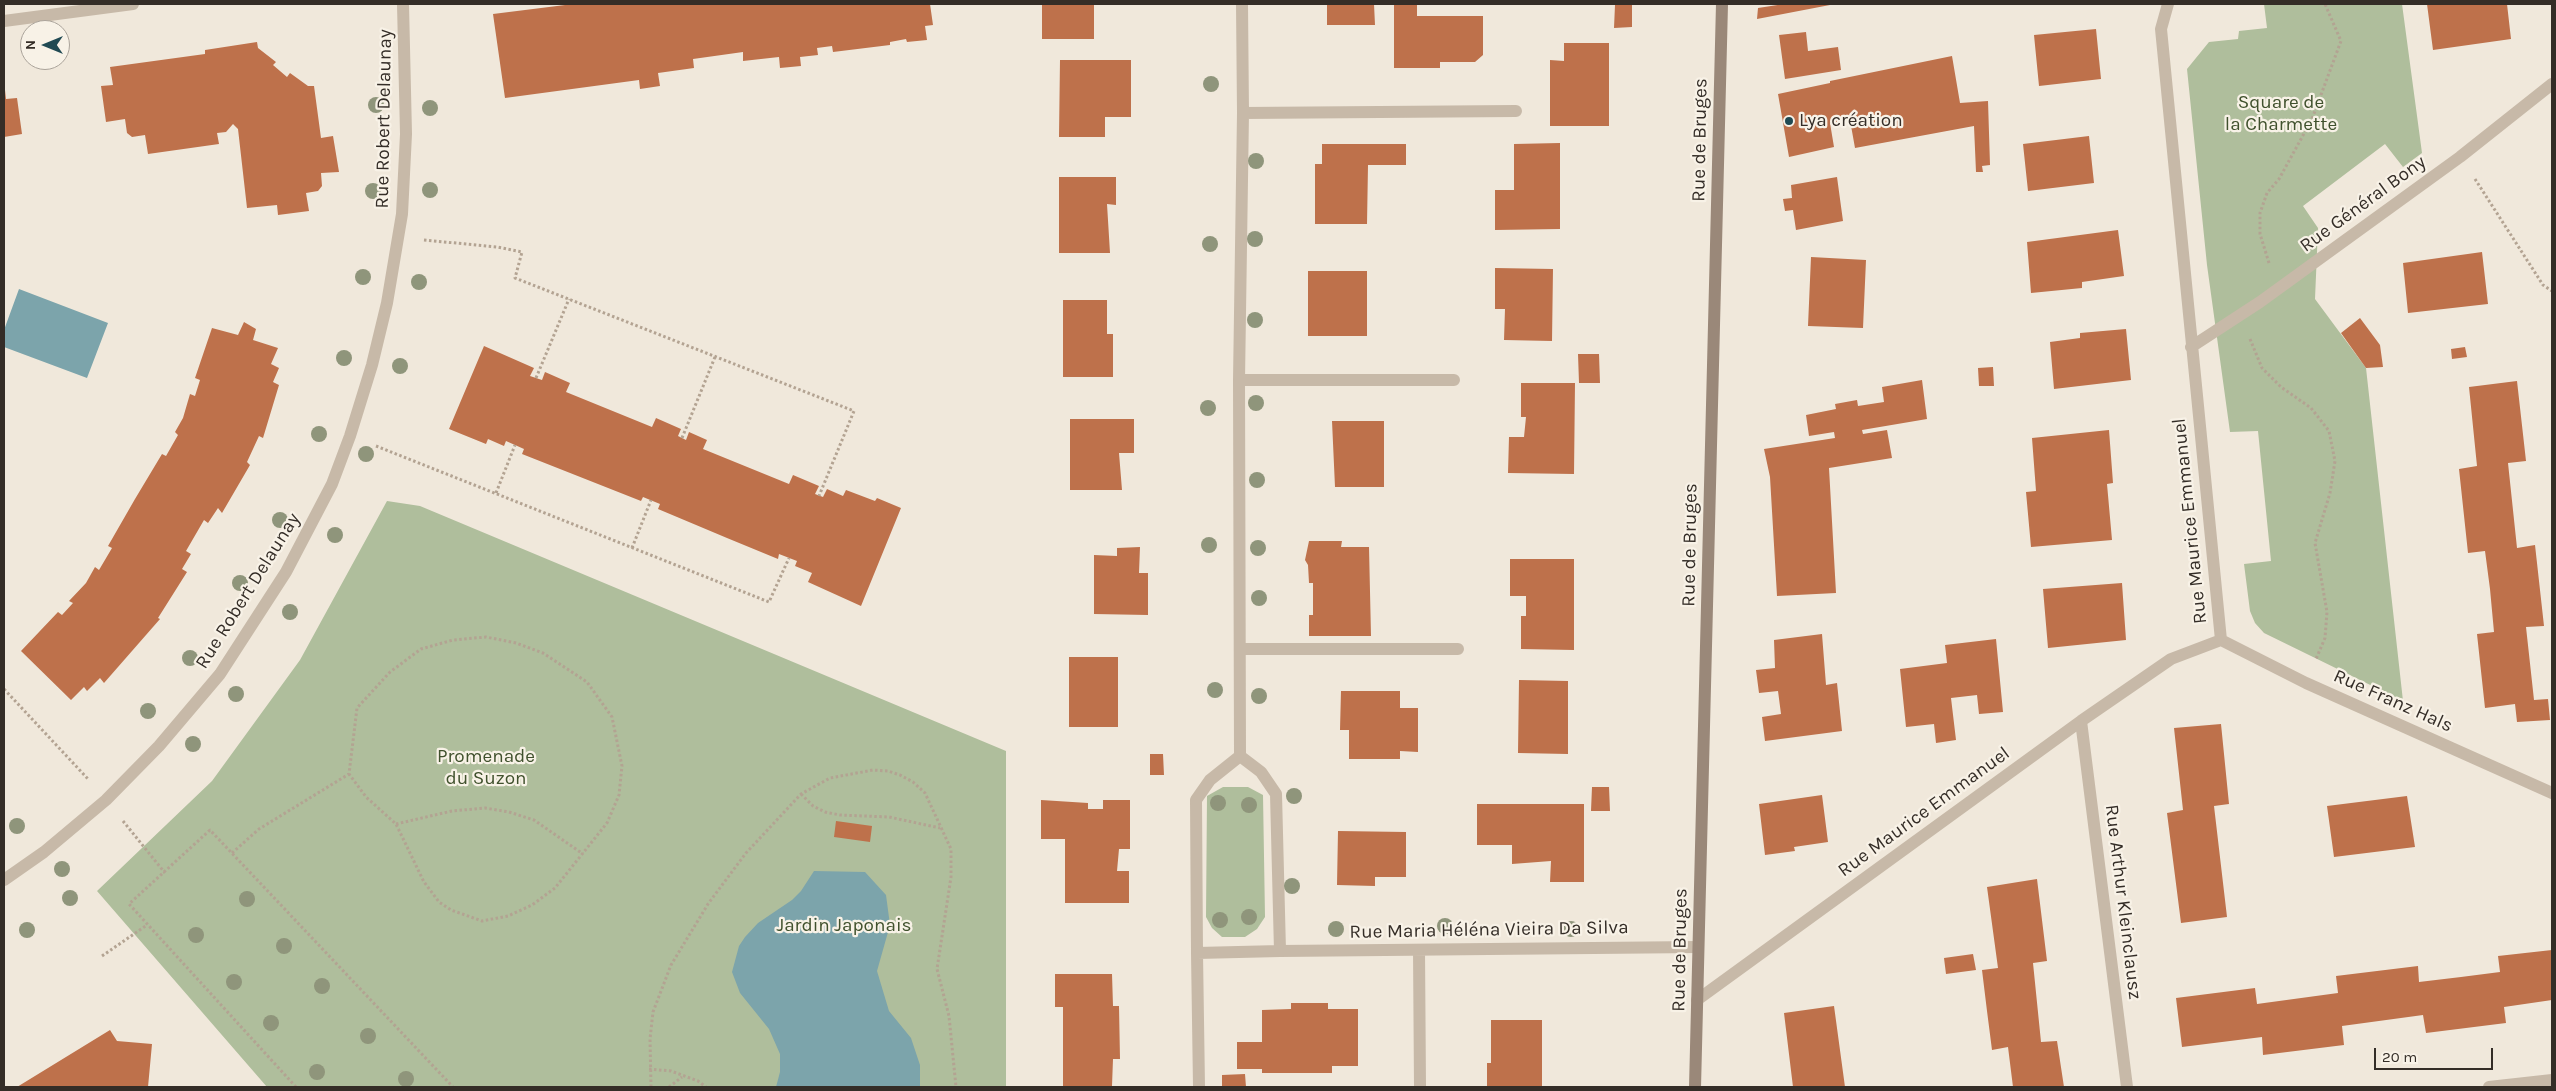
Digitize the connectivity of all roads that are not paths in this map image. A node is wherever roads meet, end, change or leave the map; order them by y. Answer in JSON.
{"nodes":[{"id":1,"x":133,"y":4,"type":"edge"},
{"id":2,"x":403,"y":4,"type":"edge"},
{"id":3,"x":1242,"y":4,"type":"edge"},
{"id":4,"x":1722,"y":4,"type":"edge"},
{"id":5,"x":2168,"y":4,"type":"edge"},
{"id":6,"x":4,"y":21,"type":"edge"},
{"id":7,"x":2552,"y":84,"type":"edge"},
{"id":8,"x":1516,"y":111,"type":"dead end"},
{"id":9,"x":1243,"y":113,"type":"junction"},
{"id":10,"x":2191,"y":347,"type":"junction"},
{"id":11,"x":1239,"y":380,"type":"junction"},
{"id":12,"x":1454,"y":380,"type":"dead end"},
{"id":13,"x":2221,"y":640,"type":"junction"},
{"id":14,"x":1241,"y":649,"type":"junction"},
{"id":15,"x":1458,"y":649,"type":"dead end"},
{"id":16,"x":2082,"y":721,"type":"junction"},
{"id":17,"x":1240,"y":756,"type":"junction"},
{"id":18,"x":2552,"y":793,"type":"edge"},
{"id":19,"x":4,"y":880,"type":"edge"},
{"id":20,"x":1698,"y":947,"type":"junction"},
{"id":21,"x":1419,"y":950,"type":"junction"},
{"id":22,"x":1280,"y":952,"type":"junction"},
{"id":23,"x":1197,"y":953,"type":"junction"},
{"id":24,"x":1697,"y":1000,"type":"junction"},
{"id":25,"x":2552,"y":1080,"type":"edge"},
{"id":26,"x":1199,"y":1087,"type":"edge"},
{"id":27,"x":1420,"y":1087,"type":"edge"},
{"id":28,"x":1695,"y":1087,"type":"edge"},
{"id":29,"x":2126,"y":1087,"type":"edge"},
{"id":30,"x":2489,"y":1087,"type":"edge"}],
"edges":[{"from":1,"to":6,"type":"street"},
{"from":2,"to":19,"type":"street","name":"Rue Robert Delaunay"},
{"from":3,"to":9,"type":"street"},
{"from":4,"to":20,"type":"street","name":"Rue de Bruges"},
{"from":5,"to":10,"type":"street","name":"Rue Maurice Emmanuel"},
{"from":7,"to":10,"type":"street","name":"Rue Général Bony"},
{"from":8,"to":9,"type":"street"},
{"from":9,"to":11,"type":"street"},
{"from":10,"to":13,"type":"street","name":"Rue Maurice Emmanuel"},
{"from":11,"to":12,"type":"street"},
{"from":11,"to":14,"type":"street"},
{"from":13,"to":16,"type":"street","name":"Rue Maurice Emmanuel"},
{"from":13,"to":18,"type":"street","name":"Rue Franz Hals"},
{"from":14,"to":15,"type":"street"},
{"from":14,"to":17,"type":"street"},
{"from":16,"to":24,"type":"street","name":"Rue Maurice Emmanuel"},
{"from":16,"to":29,"type":"street","name":"Rue Arthur Kleinclausz"},
{"from":17,"to":22,"type":"street"},
{"from":17,"to":23,"type":"street"},
{"from":20,"to":21,"type":"street","name":"Rue Maria Héléna Vieira Da Silva"},
{"from":20,"to":24,"type":"street","name":"Rue de Bruges"},
{"from":21,"to":22,"type":"street","name":"Rue Maria Héléna Vieira Da Silva"},
{"from":21,"to":27,"type":"street"},
{"from":22,"to":23,"type":"street","name":"Rue Maria Héléna Vieira Da Silva"},
{"from":23,"to":26,"type":"street"},
{"from":24,"to":28,"type":"street","name":"Rue de Bruges"},
{"from":25,"to":30,"type":"street"}]}
